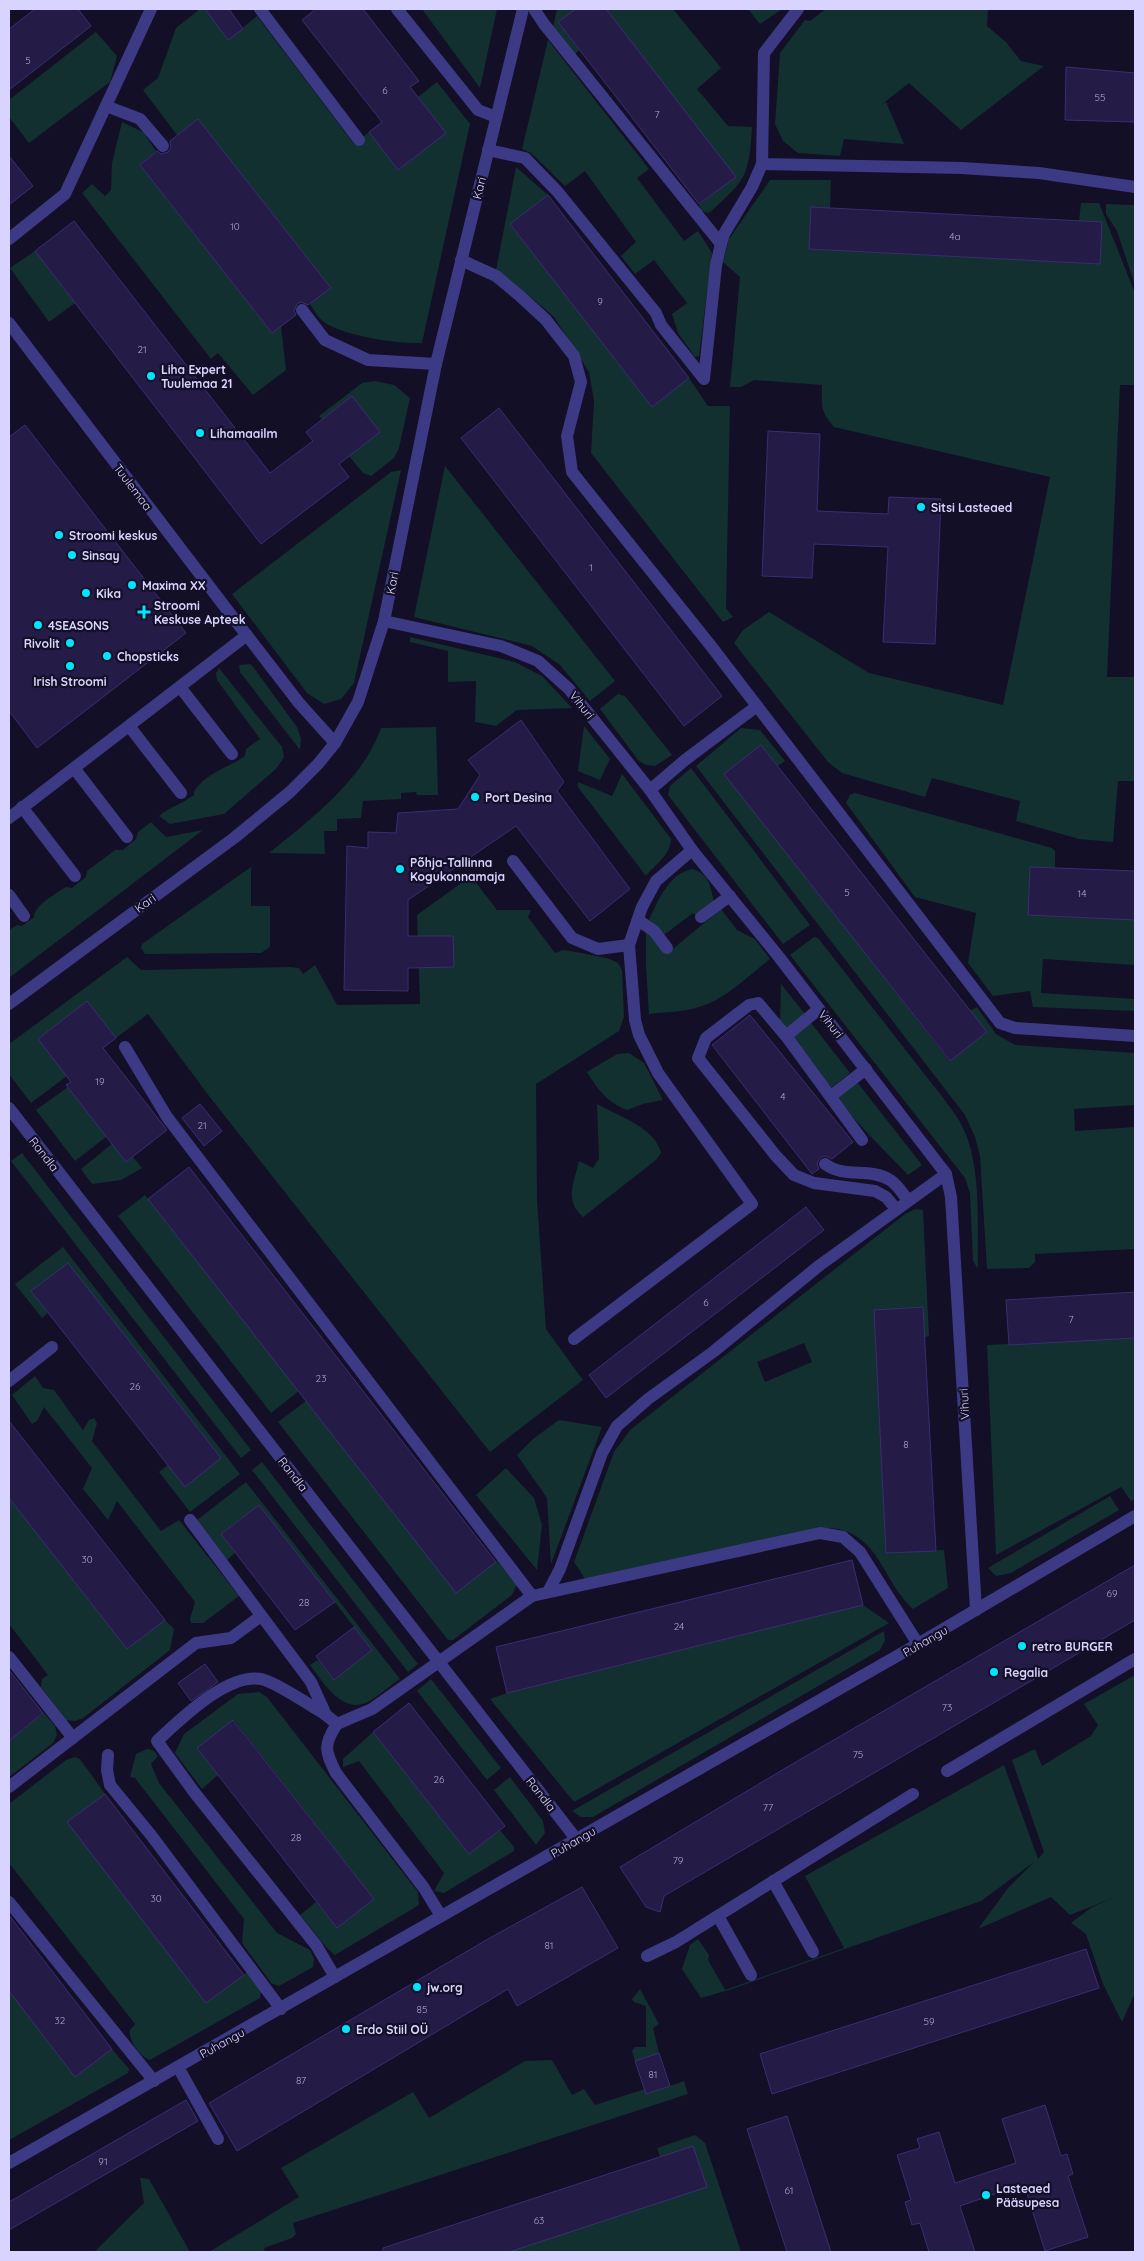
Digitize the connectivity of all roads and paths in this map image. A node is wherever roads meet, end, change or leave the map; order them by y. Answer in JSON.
{"nodes":[{"id":1,"x":150,"y":9,"type":"edge"},
{"id":2,"x":260,"y":9,"type":"edge"},
{"id":3,"x":397,"y":9,"type":"edge"},
{"id":4,"x":522,"y":9,"type":"edge"},
{"id":5,"x":534,"y":9,"type":"edge"},
{"id":6,"x":798,"y":9,"type":"edge"},
{"id":7,"x":106,"y":106,"type":"junction"},
{"id":8,"x":496,"y":117,"type":"junction"},
{"id":9,"x":359,"y":140,"type":"dead end"},
{"id":10,"x":163,"y":146,"type":"dead end"},
{"id":11,"x":488,"y":150,"type":"junction"},
{"id":12,"x":762,"y":164,"type":"junction"},
{"id":13,"x":1135,"y":187,"type":"edge"},
{"id":14,"x":9,"y":239,"type":"edge"},
{"id":15,"x":721,"y":244,"type":"junction"},
{"id":16,"x":461,"y":260,"type":"junction"},
{"id":17,"x":302,"y":310,"type":"dead end"},
{"id":18,"x":9,"y":323,"type":"edge"},
{"id":19,"x":436,"y":364,"type":"junction"},
{"id":20,"x":384,"y":620,"type":"junction"},
{"id":21,"x":247,"y":635,"type":"junction"},
{"id":22,"x":180,"y":687,"type":"junction"},
{"id":23,"x":757,"y":706,"type":"junction"},
{"id":24,"x":129,"y":726,"type":"junction"},
{"id":25,"x":336,"y":743,"type":"junction"},
{"id":26,"x":232,"y":754,"type":"dead end"},
{"id":27,"x":74,"y":768,"type":"junction"},
{"id":28,"x":650,"y":790,"type":"junction"},
{"id":29,"x":181,"y":794,"type":"dead end"},
{"id":30,"x":22,"y":807,"type":"junction"},
{"id":31,"x":9,"y":818,"type":"edge"},
{"id":32,"x":127,"y":837,"type":"dead end"},
{"id":33,"x":692,"y":850,"type":"junction"},
{"id":34,"x":513,"y":862,"type":"dead end"},
{"id":35,"x":75,"y":876,"type":"dead end"},
{"id":36,"x":9,"y":895,"type":"edge"},
{"id":37,"x":730,"y":896,"type":"junction"},
{"id":38,"x":24,"y":916,"type":"dead end"},
{"id":39,"x":701,"y":917,"type":"dead end"},
{"id":40,"x":638,"y":920,"type":"junction"},
{"id":41,"x":629,"y":946,"type":"junction"},
{"id":42,"x":667,"y":948,"type":"dead end"},
{"id":43,"x":9,"y":1004,"type":"edge"},
{"id":44,"x":820,"y":1009,"type":"junction"},
{"id":45,"x":786,"y":1036,"type":"junction"},
{"id":46,"x":1135,"y":1036,"type":"edge"},
{"id":47,"x":125,"y":1047,"type":"dead end"},
{"id":48,"x":866,"y":1069,"type":"junction"},
{"id":49,"x":831,"y":1096,"type":"junction"},
{"id":50,"x":9,"y":1108,"type":"edge"},
{"id":51,"x":862,"y":1140,"type":"dead end"},
{"id":52,"x":825,"y":1164,"type":"dead end"},
{"id":53,"x":946,"y":1174,"type":"junction"},
{"id":54,"x":908,"y":1200,"type":"junction"},
{"id":55,"x":896,"y":1209,"type":"junction"},
{"id":56,"x":574,"y":1339,"type":"dead end"},
{"id":57,"x":52,"y":1347,"type":"dead end"},
{"id":58,"x":9,"y":1381,"type":"edge"},
{"id":59,"x":1135,"y":1516,"type":"edge"},
{"id":60,"x":190,"y":1520,"type":"dead end"},
{"id":61,"x":548,"y":1592,"type":"junction"},
{"id":62,"x":532,"y":1596,"type":"junction"},
{"id":63,"x":976,"y":1610,"type":"junction"},
{"id":64,"x":261,"y":1616,"type":"junction"},
{"id":65,"x":918,"y":1644,"type":"junction"},
{"id":66,"x":9,"y":1657,"type":"edge"},
{"id":67,"x":1135,"y":1659,"type":"edge"},
{"id":68,"x":438,"y":1661,"type":"junction"},
{"id":69,"x":326,"y":1715,"type":"junction"},
{"id":70,"x":337,"y":1724,"type":"junction"},
{"id":71,"x":73,"y":1738,"type":"junction"},
{"id":72,"x":108,"y":1755,"type":"dead end"},
{"id":73,"x":948,"y":1771,"type":"dead end"},
{"id":74,"x":9,"y":1787,"type":"edge"},
{"id":75,"x":913,"y":1794,"type":"dead end"},
{"id":76,"x":577,"y":1840,"type":"junction"},
{"id":77,"x":773,"y":1881,"type":"junction"},
{"id":78,"x":9,"y":1902,"type":"edge"},
{"id":79,"x":441,"y":1916,"type":"junction"},
{"id":80,"x":718,"y":1916,"type":"junction"},
{"id":81,"x":813,"y":1952,"type":"dead end"},
{"id":82,"x":647,"y":1956,"type":"dead end"},
{"id":83,"x":751,"y":1975,"type":"dead end"},
{"id":84,"x":335,"y":1977,"type":"junction"},
{"id":85,"x":280,"y":2010,"type":"junction"},
{"id":86,"x":178,"y":2067,"type":"junction"},
{"id":87,"x":154,"y":2081,"type":"junction"},
{"id":88,"x":218,"y":2139,"type":"dead end"},
{"id":89,"x":10,"y":2158,"type":"edge"}],
"edges":[{"from":1,"to":7,"type":"street"},
{"from":2,"to":9,"type":"street"},
{"from":3,"to":8,"type":"street"},
{"from":4,"to":8,"type":"street","name":"Kari"},
{"from":5,"to":15,"type":"street"},
{"from":6,"to":12,"type":"street"},
{"from":7,"to":10,"type":"street"},
{"from":7,"to":14,"type":"street"},
{"from":8,"to":11,"type":"street","name":"Kari"},
{"from":11,"to":15,"type":"street"},
{"from":11,"to":16,"type":"street","name":"Kari"},
{"from":12,"to":13,"type":"street"},
{"from":12,"to":15,"type":"street"},
{"from":16,"to":19,"type":"street","name":"Kari"},
{"from":16,"to":23,"type":"street"},
{"from":17,"to":19,"type":"street"},
{"from":18,"to":21,"type":"street","name":"Tuulemaa"},
{"from":19,"to":20,"type":"street","name":"Kari"},
{"from":20,"to":25,"type":"street","name":"Kari"},
{"from":20,"to":28,"type":"street","name":"Vihuri"},
{"from":21,"to":22,"type":"street"},
{"from":21,"to":25,"type":"street","name":"Tuulemaa"},
{"from":22,"to":24,"type":"street"},
{"from":22,"to":26,"type":"street"},
{"from":23,"to":28,"type":"street"},
{"from":23,"to":46,"type":"street"},
{"from":24,"to":27,"type":"street"},
{"from":24,"to":29,"type":"street"},
{"from":25,"to":43,"type":"street","name":"Kari"},
{"from":27,"to":30,"type":"street"},
{"from":27,"to":32,"type":"street"},
{"from":28,"to":33,"type":"street","name":"Vihuri"},
{"from":30,"to":31,"type":"street"},
{"from":30,"to":35,"type":"street"},
{"from":33,"to":37,"type":"street","name":"Vihuri"},
{"from":33,"to":40,"type":"street"},
{"from":34,"to":41,"type":"street"},
{"from":36,"to":38,"type":"street"},
{"from":37,"to":39,"type":"street"},
{"from":37,"to":44,"type":"street","name":"Vihuri"},
{"from":40,"to":41,"type":"street"},
{"from":40,"to":42,"type":"street"},
{"from":41,"to":56,"type":"street"},
{"from":44,"to":45,"type":"street"},
{"from":44,"to":48,"type":"street","name":"Vihuri"},
{"from":45,"to":49,"type":"street"},
{"from":45,"to":55,"type":"street"},
{"from":47,"to":62,"type":"street"},
{"from":48,"to":49,"type":"street"},
{"from":48,"to":53,"type":"street","name":"Vihuri"},
{"from":49,"to":51,"type":"street"},
{"from":50,"to":68,"type":"street","name":"Randla"},
{"from":52,"to":54,"type":"street"},
{"from":53,"to":54,"type":"street"},
{"from":53,"to":63,"type":"street","name":"Vihuri"},
{"from":54,"to":55,"type":"street"},
{"from":55,"to":61,"type":"street"},
{"from":57,"to":58,"type":"street"},
{"from":59,"to":63,"type":"street","name":"Puhangu"},
{"from":60,"to":64,"type":"street"},
{"from":61,"to":62,"type":"street"},
{"from":61,"to":65,"type":"street"},
{"from":62,"to":68,"type":"street"},
{"from":63,"to":65,"type":"street","name":"Puhangu"},
{"from":64,"to":69,"type":"street"},
{"from":64,"to":71,"type":"street"},
{"from":65,"to":76,"type":"street","name":"Puhangu"},
{"from":66,"to":71,"type":"street"},
{"from":67,"to":73,"type":"street"},
{"from":68,"to":70,"type":"street"},
{"from":68,"to":76,"type":"street","name":"Randla"},
{"from":69,"to":70,"type":"street"},
{"from":69,"to":84,"type":"street"},
{"from":70,"to":79,"type":"street"},
{"from":71,"to":74,"type":"street"},
{"from":72,"to":85,"type":"street"},
{"from":75,"to":77,"type":"street"},
{"from":76,"to":79,"type":"street","name":"Puhangu"},
{"from":77,"to":80,"type":"street"},
{"from":77,"to":81,"type":"street"},
{"from":78,"to":87,"type":"street"},
{"from":79,"to":84,"type":"street","name":"Puhangu"},
{"from":80,"to":82,"type":"street"},
{"from":80,"to":83,"type":"street"},
{"from":84,"to":85,"type":"street","name":"Puhangu"},
{"from":85,"to":86,"type":"street","name":"Puhangu"},
{"from":86,"to":87,"type":"street","name":"Puhangu"},
{"from":86,"to":88,"type":"street"},
{"from":87,"to":89,"type":"street","name":"Puhangu"}]}
